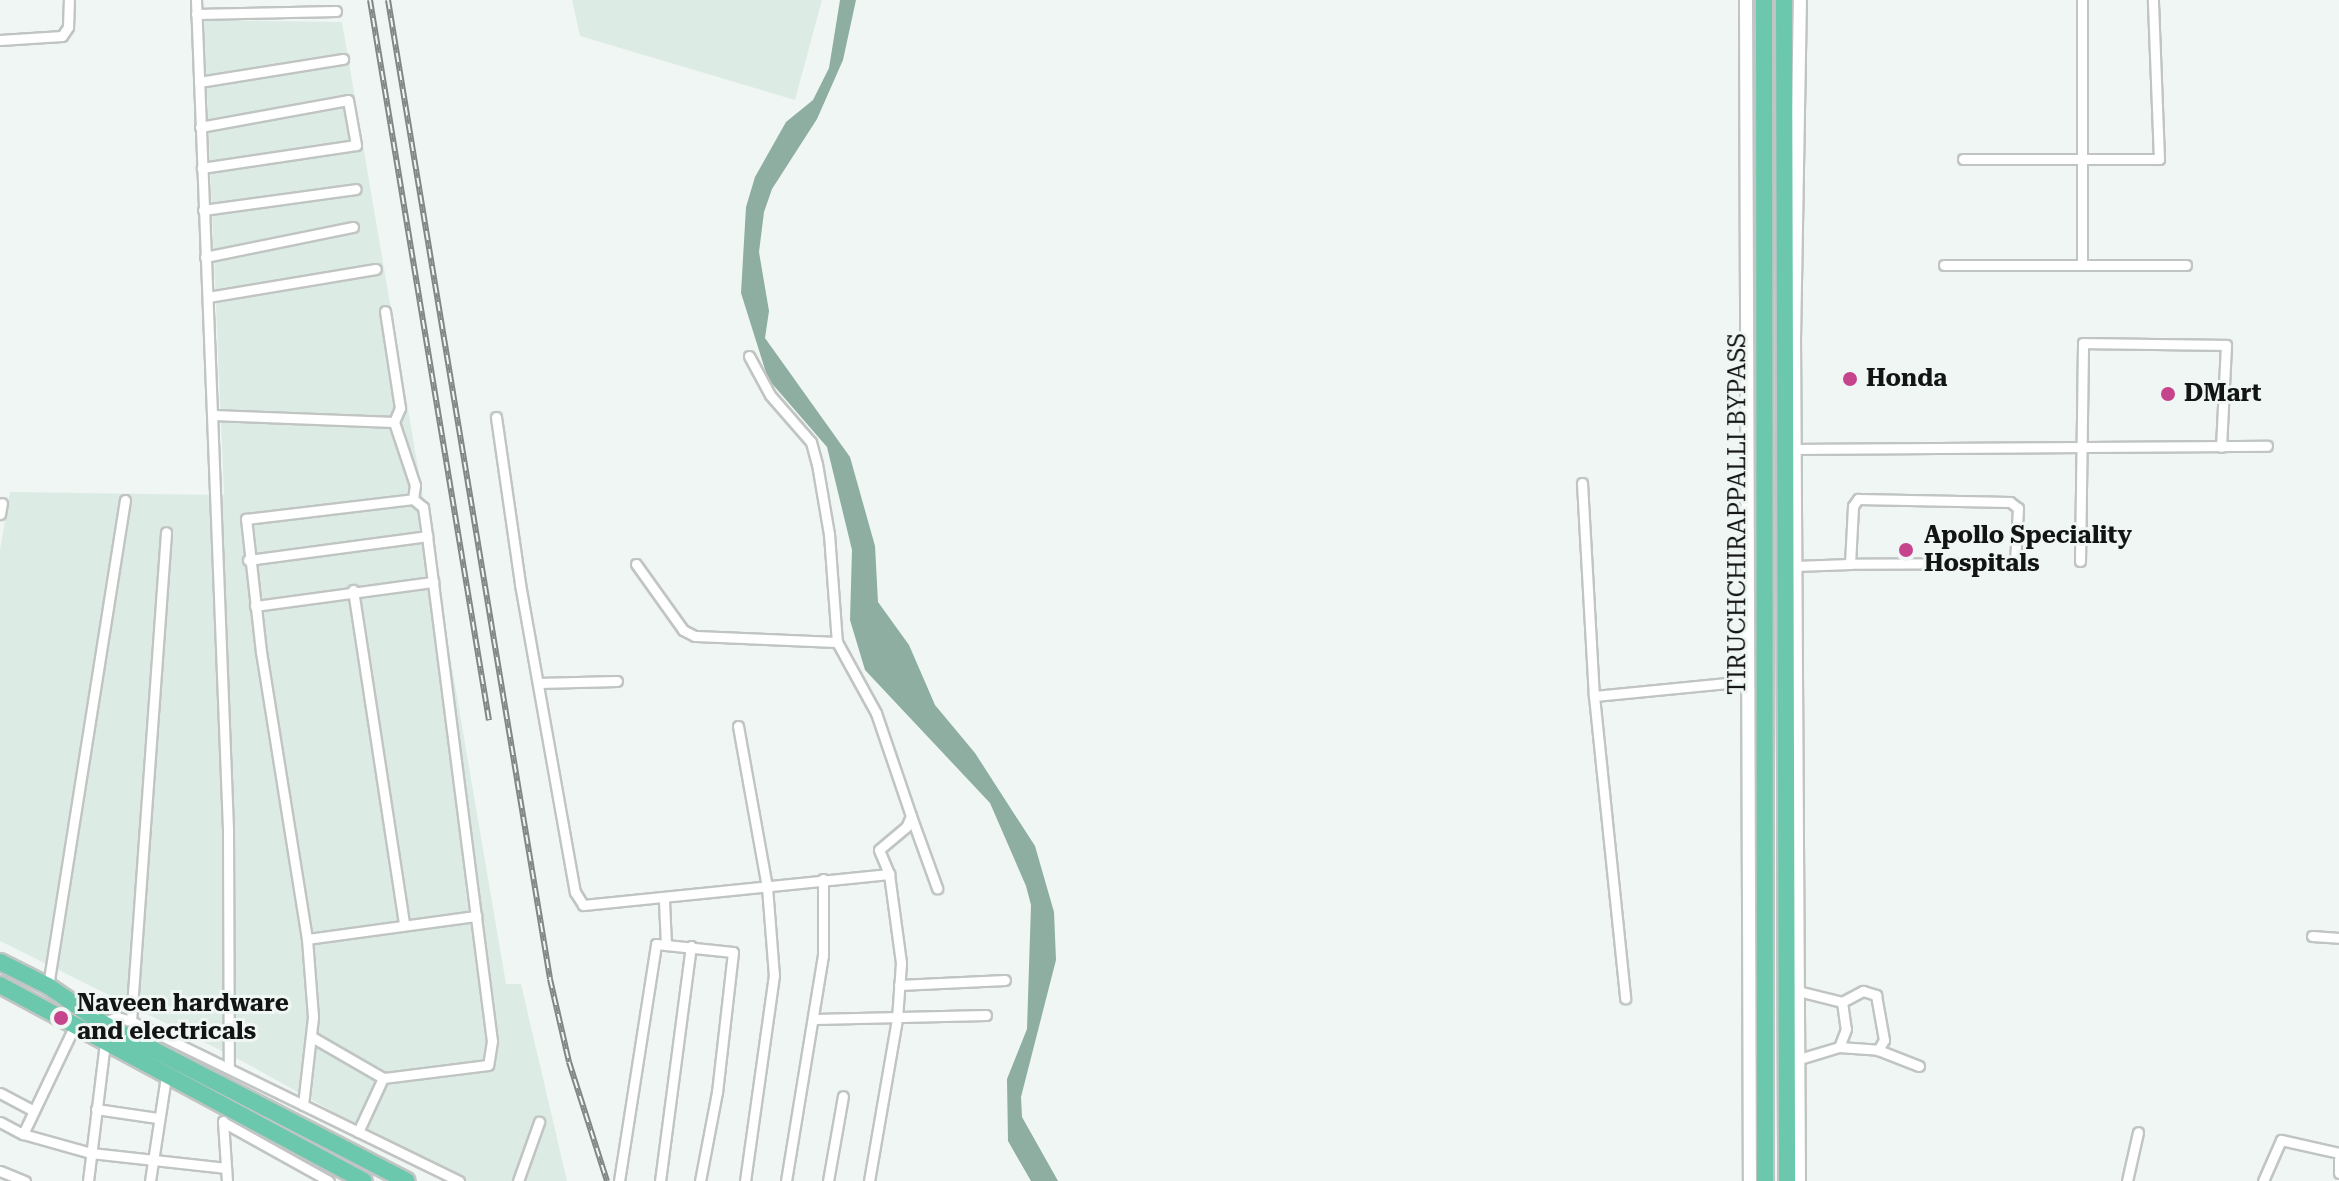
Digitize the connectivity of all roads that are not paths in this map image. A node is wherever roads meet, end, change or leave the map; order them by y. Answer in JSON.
{"nodes":[{"id":1,"x":69,"y":0,"type":"edge"},
{"id":2,"x":196,"y":0,"type":"edge"},
{"id":3,"x":1746,"y":0,"type":"edge"},
{"id":4,"x":1764,"y":0,"type":"edge"},
{"id":5,"x":1784,"y":0,"type":"edge"},
{"id":6,"x":1800,"y":0,"type":"edge"},
{"id":7,"x":2082,"y":0,"type":"edge"},
{"id":8,"x":2153,"y":0,"type":"edge"},
{"id":9,"x":336,"y":11,"type":"dead end"},
{"id":10,"x":196,"y":14,"type":"junction"},
{"id":11,"x":0,"y":40,"type":"edge"},
{"id":12,"x":343,"y":59,"type":"dead end"},
{"id":13,"x":199,"y":82,"type":"junction"},
{"id":14,"x":200,"y":127,"type":"junction"},
{"id":15,"x":2084,"y":157,"type":"junction"},
{"id":16,"x":1963,"y":159,"type":"dead end"},
{"id":17,"x":202,"y":168,"type":"junction"},
{"id":18,"x":356,"y":189,"type":"dead end"},
{"id":19,"x":203,"y":210,"type":"junction"},
{"id":20,"x":353,"y":227,"type":"dead end"},
{"id":21,"x":205,"y":257,"type":"junction"},
{"id":22,"x":1944,"y":265,"type":"dead end"},
{"id":23,"x":2082,"y":265,"type":"junction"},
{"id":24,"x":2186,"y":265,"type":"dead end"},
{"id":25,"x":376,"y":269,"type":"dead end"},
{"id":26,"x":208,"y":297,"type":"junction"},
{"id":27,"x":385,"y":311,"type":"dead end"},
{"id":28,"x":749,"y":356,"type":"dead end"},
{"id":29,"x":213,"y":415,"type":"junction"},
{"id":30,"x":496,"y":417,"type":"dead end"},
{"id":31,"x":394,"y":422,"type":"junction"},
{"id":32,"x":2267,"y":446,"type":"dead end"},
{"id":33,"x":2221,"y":447,"type":"junction"},
{"id":34,"x":2081,"y":448,"type":"junction"},
{"id":35,"x":1794,"y":449,"type":"junction"},
{"id":36,"x":1582,"y":483,"type":"dead end"},
{"id":37,"x":413,"y":499,"type":"junction"},
{"id":38,"x":125,"y":500,"type":"dead end"},
{"id":39,"x":166,"y":532,"type":"dead end"},
{"id":40,"x":427,"y":536,"type":"junction"},
{"id":41,"x":248,"y":560,"type":"junction"},
{"id":42,"x":2080,"y":561,"type":"dead end"},
{"id":43,"x":636,"y":564,"type":"dead end"},
{"id":44,"x":1850,"y":564,"type":"junction"},
{"id":45,"x":1795,"y":566,"type":"junction"},
{"id":46,"x":433,"y":582,"type":"junction"},
{"id":47,"x":353,"y":590,"type":"junction"},
{"id":48,"x":255,"y":606,"type":"junction"},
{"id":49,"x":837,"y":642,"type":"junction"},
{"id":50,"x":617,"y":681,"type":"dead end"},
{"id":51,"x":1748,"y":681,"type":"junction"},
{"id":52,"x":538,"y":683,"type":"junction"},
{"id":53,"x":1594,"y":696,"type":"junction"},
{"id":54,"x":738,"y":726,"type":"dead end"},
{"id":55,"x":911,"y":816,"type":"junction"},
{"id":56,"x":1784,"y":872,"type":"junction"},
{"id":57,"x":889,"y":874,"type":"junction"},
{"id":58,"x":823,"y":879,"type":"junction"},
{"id":59,"x":767,"y":887,"type":"junction"},
{"id":60,"x":1797,"y":887,"type":"junction"},
{"id":61,"x":937,"y":888,"type":"dead end"},
{"id":62,"x":664,"y":901,"type":"junction"},
{"id":63,"x":476,"y":916,"type":"junction"},
{"id":64,"x":404,"y":925,"type":"junction"},
{"id":65,"x":2312,"y":936,"type":"dead end"},
{"id":66,"x":2339,"y":938,"type":"edge"},
{"id":67,"x":307,"y":939,"type":"junction"},
{"id":68,"x":666,"y":945,"type":"junction"},
{"id":69,"x":691,"y":946,"type":"junction"},
{"id":70,"x":0,"y":962,"type":"edge"},
{"id":71,"x":1005,"y":980,"type":"dead end"},
{"id":72,"x":0,"y":985,"type":"edge"},
{"id":73,"x":899,"y":985,"type":"junction"},
{"id":74,"x":48,"y":986,"type":"junction"},
{"id":75,"x":1798,"y":991,"type":"junction"},
{"id":76,"x":1625,"y":998,"type":"dead end"},
{"id":77,"x":1842,"y":1002,"type":"junction"},
{"id":78,"x":986,"y":1015,"type":"dead end"},
{"id":79,"x":815,"y":1019,"type":"junction"},
{"id":80,"x":897,"y":1019,"type":"junction"},
{"id":81,"x":75,"y":1025,"type":"junction"},
{"id":82,"x":131,"y":1029,"type":"junction"},
{"id":83,"x":312,"y":1037,"type":"junction"},
{"id":84,"x":105,"y":1042,"type":"junction"},
{"id":85,"x":1839,"y":1047,"type":"junction"},
{"id":86,"x":1878,"y":1050,"type":"junction"},
{"id":87,"x":1799,"y":1059,"type":"junction"},
{"id":88,"x":229,"y":1066,"type":"junction"},
{"id":89,"x":1919,"y":1066,"type":"dead end"},
{"id":90,"x":166,"y":1076,"type":"junction"},
{"id":91,"x":383,"y":1078,"type":"junction"},
{"id":92,"x":0,"y":1093,"type":"edge"},
{"id":93,"x":843,"y":1096,"type":"dead end"},
{"id":94,"x":303,"y":1105,"type":"junction"},
{"id":95,"x":96,"y":1109,"type":"junction"},
{"id":96,"x":34,"y":1111,"type":"junction"},
{"id":97,"x":224,"y":1115,"type":"junction"},
{"id":98,"x":157,"y":1118,"type":"junction"},
{"id":99,"x":0,"y":1122,"type":"edge"},
{"id":100,"x":539,"y":1122,"type":"dead end"},
{"id":101,"x":358,"y":1132,"type":"junction"},
{"id":102,"x":2138,"y":1132,"type":"dead end"},
{"id":103,"x":23,"y":1134,"type":"junction"},
{"id":104,"x":91,"y":1153,"type":"junction"},
{"id":105,"x":2339,"y":1153,"type":"edge"},
{"id":106,"x":153,"y":1158,"type":"junction"},
{"id":107,"x":2339,"y":1159,"type":"edge"},
{"id":108,"x":226,"y":1168,"type":"junction"},
{"id":109,"x":0,"y":1171,"type":"edge"},
{"id":110,"x":307,"y":1176,"type":"edge"},
{"id":111,"x":2336,"y":1176,"type":"edge"},
{"id":112,"x":25,"y":1181,"type":"edge"},
{"id":113,"x":88,"y":1181,"type":"edge"},
{"id":114,"x":150,"y":1181,"type":"edge"},
{"id":115,"x":227,"y":1181,"type":"edge"},
{"id":116,"x":329,"y":1181,"type":"edge"},
{"id":117,"x":364,"y":1181,"type":"edge"},
{"id":118,"x":407,"y":1181,"type":"edge"},
{"id":119,"x":459,"y":1181,"type":"edge"},
{"id":120,"x":518,"y":1181,"type":"edge"},
{"id":121,"x":619,"y":1181,"type":"edge"},
{"id":122,"x":660,"y":1181,"type":"edge"},
{"id":123,"x":700,"y":1181,"type":"edge"},
{"id":124,"x":745,"y":1181,"type":"edge"},
{"id":125,"x":786,"y":1181,"type":"edge"},
{"id":126,"x":828,"y":1181,"type":"edge"},
{"id":127,"x":869,"y":1181,"type":"edge"},
{"id":128,"x":1750,"y":1181,"type":"edge"},
{"id":129,"x":1765,"y":1181,"type":"edge"},
{"id":130,"x":1787,"y":1181,"type":"edge"},
{"id":131,"x":1799,"y":1181,"type":"edge"},
{"id":132,"x":2127,"y":1181,"type":"edge"},
{"id":133,"x":2263,"y":1181,"type":"edge"}],
"edges":[{"from":1,"to":11,"type":"street"},
{"from":2,"to":10,"type":"street"},
{"from":3,"to":51,"type":"street"},
{"from":4,"to":129,"type":"highway","name":"TIRUCHCHIRAPPALLI BYPASS"},
{"from":5,"to":56,"type":"highway","name":"TIRUCHCHIRAPPALLI BYPASS"},
{"from":6,"to":35,"type":"street"},
{"from":7,"to":15,"type":"street"},
{"from":8,"to":15,"type":"street"},
{"from":9,"to":10,"type":"street"},
{"from":10,"to":13,"type":"street"},
{"from":12,"to":13,"type":"street"},
{"from":13,"to":14,"type":"street"},
{"from":14,"to":17,"type":"street"},
{"from":14,"to":17,"type":"street"},
{"from":15,"to":16,"type":"street"},
{"from":15,"to":23,"type":"street"},
{"from":17,"to":19,"type":"street"},
{"from":18,"to":19,"type":"street"},
{"from":19,"to":21,"type":"street"},
{"from":20,"to":21,"type":"street"},
{"from":21,"to":26,"type":"street"},
{"from":22,"to":23,"type":"street"},
{"from":23,"to":24,"type":"street"},
{"from":25,"to":26,"type":"street"},
{"from":26,"to":29,"type":"street"},
{"from":27,"to":31,"type":"street"},
{"from":28,"to":49,"type":"street"},
{"from":29,"to":31,"type":"street"},
{"from":29,"to":88,"type":"street"},
{"from":30,"to":52,"type":"street"},
{"from":31,"to":37,"type":"street"},
{"from":32,"to":33,"type":"street"},
{"from":33,"to":34,"type":"street"},
{"from":33,"to":34,"type":"street"},
{"from":34,"to":35,"type":"street"},
{"from":34,"to":42,"type":"street"},
{"from":35,"to":45,"type":"street"},
{"from":36,"to":53,"type":"street"},
{"from":37,"to":40,"type":"street"},
{"from":37,"to":41,"type":"street"},
{"from":38,"to":74,"type":"street"},
{"from":39,"to":82,"type":"street"},
{"from":40,"to":41,"type":"street"},
{"from":40,"to":46,"type":"street"},
{"from":41,"to":48,"type":"street"},
{"from":43,"to":49,"type":"street"},
{"from":44,"to":44,"type":"street"},
{"from":44,"to":45,"type":"street"},
{"from":45,"to":60,"type":"street"},
{"from":46,"to":47,"type":"street"},
{"from":46,"to":63,"type":"street"},
{"from":47,"to":48,"type":"street"},
{"from":47,"to":64,"type":"street"},
{"from":48,"to":67,"type":"street"},
{"from":49,"to":55,"type":"street"},
{"from":50,"to":52,"type":"street"},
{"from":51,"to":53,"type":"street"},
{"from":51,"to":128,"type":"street"},
{"from":52,"to":62,"type":"street"},
{"from":53,"to":76,"type":"street"},
{"from":54,"to":59,"type":"street"},
{"from":55,"to":57,"type":"street"},
{"from":55,"to":61,"type":"street"},
{"from":56,"to":60,"type":"highway"},
{"from":56,"to":130,"type":"highway","name":"TIRUCHCHIRAPPALLI BYPASS"},
{"from":57,"to":58,"type":"street"},
{"from":57,"to":73,"type":"street"},
{"from":58,"to":59,"type":"street"},
{"from":58,"to":79,"type":"street"},
{"from":59,"to":62,"type":"street"},
{"from":59,"to":124,"type":"street"},
{"from":60,"to":75,"type":"street"},
{"from":62,"to":68,"type":"street"},
{"from":63,"to":64,"type":"street"},
{"from":63,"to":91,"type":"street"},
{"from":64,"to":67,"type":"street"},
{"from":65,"to":66,"type":"street"},
{"from":67,"to":83,"type":"street"},
{"from":68,"to":69,"type":"street"},
{"from":68,"to":121,"type":"street"},
{"from":69,"to":122,"type":"street"},
{"from":69,"to":123,"type":"street"},
{"from":70,"to":74,"type":"highway"},
{"from":71,"to":73,"type":"street"},
{"from":72,"to":81,"type":"highway"},
{"from":73,"to":80,"type":"street"},
{"from":74,"to":82,"type":"highway"},
{"from":75,"to":77,"type":"street"},
{"from":75,"to":87,"type":"street"},
{"from":77,"to":85,"type":"street"},
{"from":77,"to":86,"type":"street"},
{"from":78,"to":80,"type":"street"},
{"from":79,"to":80,"type":"street"},
{"from":79,"to":125,"type":"street"},
{"from":80,"to":127,"type":"street"},
{"from":81,"to":84,"type":"highway"},
{"from":81,"to":96,"type":"street"},
{"from":82,"to":88,"type":"street"},
{"from":82,"to":118,"type":"highway"},
{"from":83,"to":91,"type":"street"},
{"from":83,"to":94,"type":"street"},
{"from":84,"to":90,"type":"highway"},
{"from":84,"to":95,"type":"street"},
{"from":85,"to":86,"type":"street"},
{"from":85,"to":87,"type":"street"},
{"from":86,"to":89,"type":"street"},
{"from":87,"to":131,"type":"street"},
{"from":88,"to":94,"type":"street"},
{"from":90,"to":97,"type":"highway"},
{"from":90,"to":98,"type":"street"},
{"from":91,"to":101,"type":"street"},
{"from":92,"to":96,"type":"street"},
{"from":93,"to":126,"type":"street"},
{"from":94,"to":101,"type":"street"},
{"from":95,"to":98,"type":"street"},
{"from":95,"to":104,"type":"street"},
{"from":96,"to":103,"type":"street"},
{"from":97,"to":108,"type":"street"},
{"from":97,"to":110,"type":"street"},
{"from":97,"to":117,"type":"highway"},
{"from":98,"to":106,"type":"street"},
{"from":99,"to":103,"type":"street"},
{"from":100,"to":120,"type":"street"},
{"from":101,"to":119,"type":"street"},
{"from":102,"to":132,"type":"street"},
{"from":103,"to":104,"type":"street"},
{"from":104,"to":106,"type":"street"},
{"from":104,"to":113,"type":"street"},
{"from":105,"to":133,"type":"street"},
{"from":106,"to":108,"type":"street"},
{"from":106,"to":114,"type":"street"},
{"from":107,"to":111,"type":"street"},
{"from":108,"to":115,"type":"street"},
{"from":109,"to":112,"type":"street"},
{"from":110,"to":116,"type":"street"}]}
